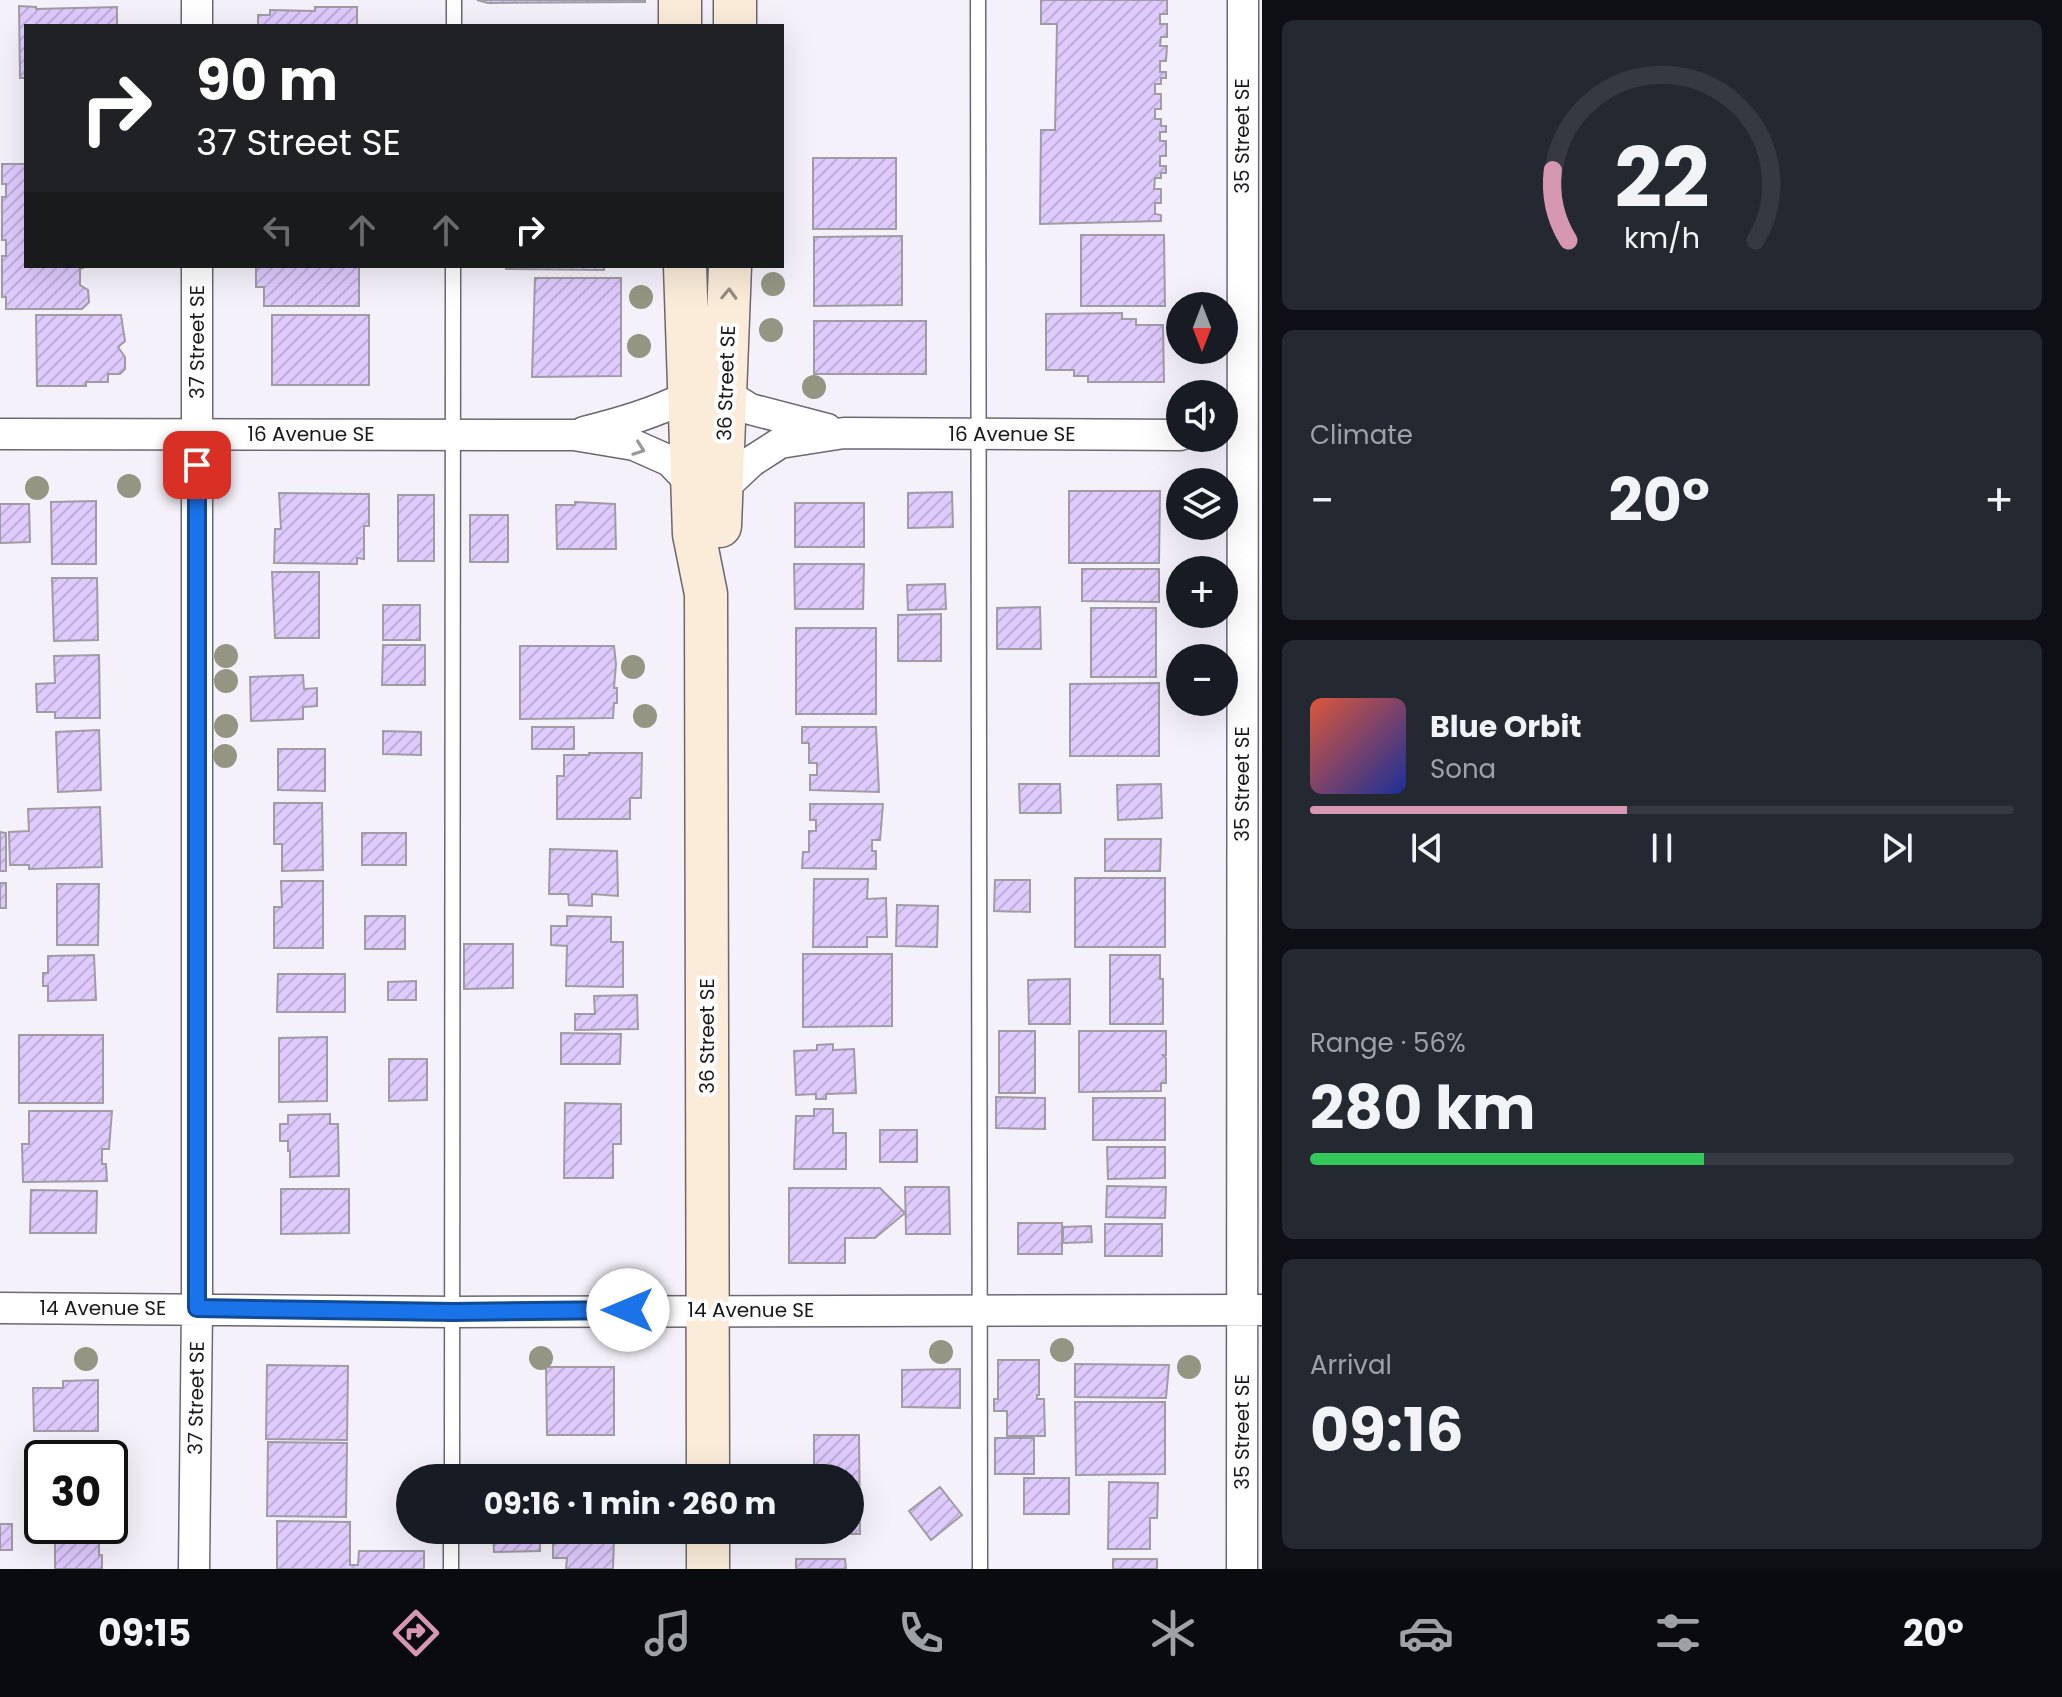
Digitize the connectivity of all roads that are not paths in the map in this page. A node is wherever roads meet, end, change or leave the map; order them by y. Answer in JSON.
{"nodes":[{"id":1,"x":197,"y":0,"type":"edge"},
{"id":2,"x":454,"y":0,"type":"edge"},
{"id":3,"x":680,"y":0,"type":"edge"},
{"id":4,"x":735,"y":0,"type":"edge"},
{"id":5,"x":978,"y":0,"type":"edge"},
{"id":6,"x":1243,"y":0,"type":"edge"},
{"id":7,"x":197,"y":24,"type":"edge"},
{"id":8,"x":454,"y":24,"type":"edge"},
{"id":9,"x":680,"y":24,"type":"edge"},
{"id":10,"x":735,"y":24,"type":"edge"},
{"id":11,"x":197,"y":268,"type":"edge"},
{"id":12,"x":453,"y":268,"type":"edge"},
{"id":13,"x":685,"y":268,"type":"edge"},
{"id":14,"x":730,"y":268,"type":"edge"},
{"id":15,"x":707,"y":395,"type":"junction"},
{"id":16,"x":844,"y":433,"type":"junction"},
{"id":17,"x":0,"y":434,"type":"edge"},
{"id":18,"x":197,"y":434,"type":"junction"},
{"id":19,"x":452,"y":434,"type":"junction"},
{"id":20,"x":979,"y":434,"type":"junction"},
{"id":21,"x":574,"y":435,"type":"junction"},
{"id":22,"x":1166,"y":435,"type":"edge"},
{"id":23,"x":1243,"y":435,"type":"edge"},
{"id":24,"x":707,"y":488,"type":"junction"},
{"id":25,"x":0,"y":1308,"type":"edge"},
{"id":26,"x":197,"y":1308,"type":"junction"},
{"id":27,"x":708,"y":1309,"type":"junction"},
{"id":28,"x":1252,"y":1310,"type":"edge"},
{"id":29,"x":981,"y":1311,"type":"junction"},
{"id":30,"x":453,"y":1312,"type":"junction"},
{"id":31,"x":452,"y":1464,"type":"edge"},
{"id":32,"x":708,"y":1464,"type":"edge"},
{"id":33,"x":451,"y":1544,"type":"edge"},
{"id":34,"x":708,"y":1544,"type":"edge"},
{"id":35,"x":194,"y":1569,"type":"edge"},
{"id":36,"x":451,"y":1569,"type":"edge"},
{"id":37,"x":708,"y":1569,"type":"edge"},
{"id":38,"x":980,"y":1569,"type":"edge"},
{"id":39,"x":1242,"y":1569,"type":"edge"}],
"edges":[{"from":1,"to":7,"type":"street"},
{"from":2,"to":8,"type":"lane"},
{"from":3,"to":9,"type":"main road"},
{"from":4,"to":10,"type":"main road"},
{"from":5,"to":20,"type":"lane"},
{"from":6,"to":23,"type":"street","name":"35 Street SE"},
{"from":11,"to":18,"type":"street","name":"37 Street SE"},
{"from":12,"to":19,"type":"lane"},
{"from":13,"to":15,"type":"main road","name":"36 Street SE"},
{"from":15,"to":14,"type":"main road","name":"36 Street SE","one_way":true},
{"from":15,"to":16,"type":"street","name":"16 Avenue SE"},
{"from":15,"to":21,"type":"street","name":"16 Avenue SE"},
{"from":15,"to":24,"type":"main road","name":"36 Street SE"},
{"from":16,"to":20,"type":"street","name":"16 Avenue SE"},
{"from":16,"to":24,"type":"street","name":"16 Avenue SE"},
{"from":17,"to":18,"type":"street","name":"16 Avenue SE"},
{"from":18,"to":19,"type":"street","name":"16 Avenue SE"},
{"from":18,"to":26,"type":"street","name":"37 Street SE"},
{"from":19,"to":21,"type":"street","name":"16 Avenue SE"},
{"from":19,"to":30,"type":"lane"},
{"from":20,"to":22,"type":"street","name":"16 Avenue SE"},
{"from":20,"to":29,"type":"lane"},
{"from":21,"to":24,"type":"street","name":"16 Avenue SE","one_way":true},
{"from":23,"to":28,"type":"street","name":"35 Street SE"},
{"from":24,"to":27,"type":"main road","name":"36 Street SE"},
{"from":25,"to":26,"type":"street","name":"14 Avenue SE"},
{"from":26,"to":30,"type":"street","name":"14 Avenue SE"},
{"from":26,"to":35,"type":"street","name":"37 Street SE"},
{"from":27,"to":29,"type":"street","name":"14 Avenue SE"},
{"from":27,"to":30,"type":"street","name":"14 Avenue SE"},
{"from":27,"to":32,"type":"main road","name":"36 Street SE"},
{"from":28,"to":29,"type":"street","name":"14 Avenue SE"},
{"from":28,"to":39,"type":"street","name":"35 Street SE"},
{"from":29,"to":38,"type":"lane"},
{"from":30,"to":31,"type":"lane"},
{"from":33,"to":36,"type":"lane"},
{"from":34,"to":37,"type":"main road"}]}
